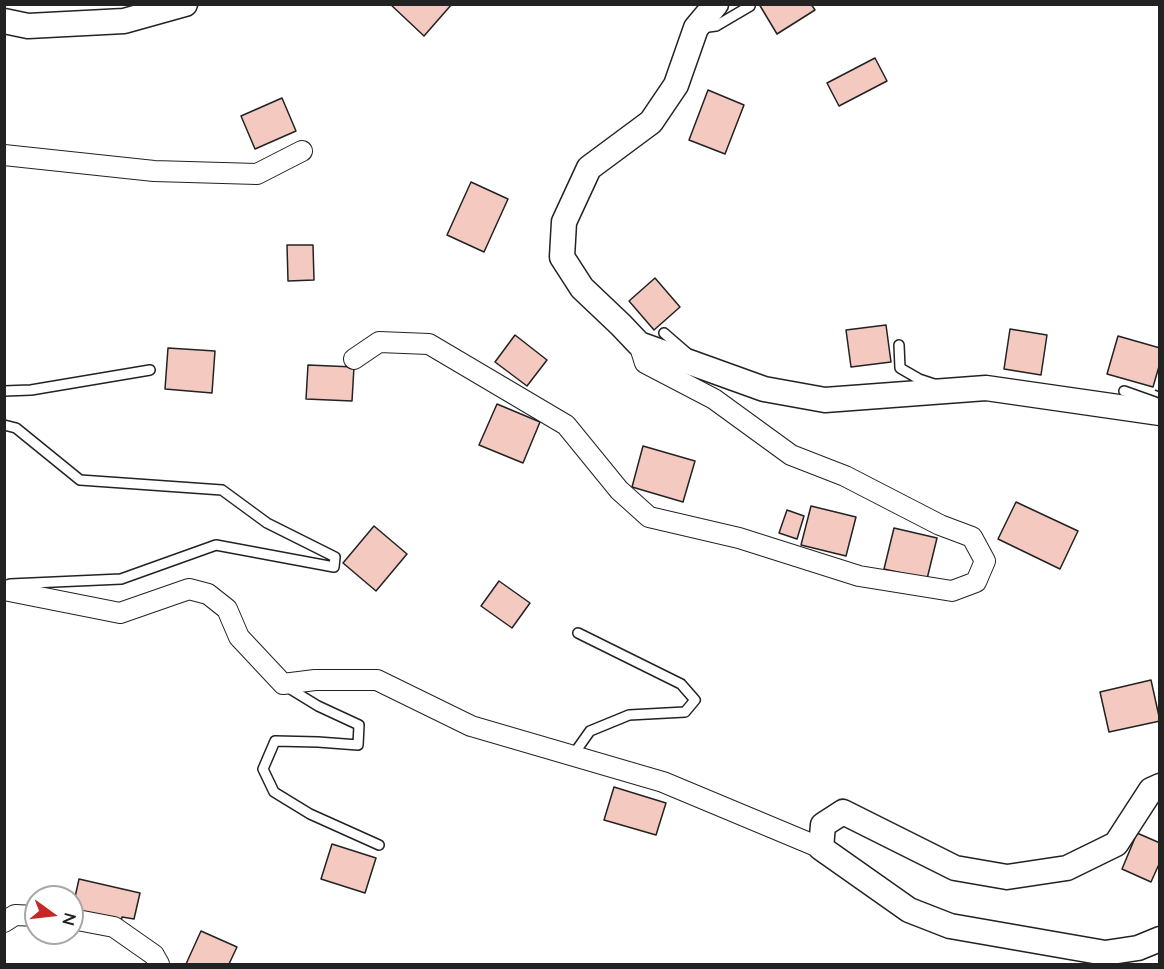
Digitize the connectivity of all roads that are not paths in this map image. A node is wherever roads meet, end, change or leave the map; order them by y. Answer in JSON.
{"nodes":[{"id":1,"x":185,"y":4,"type":"edge"},
{"id":2,"x":716,"y":4,"type":"edge"},
{"id":3,"x":750,"y":6,"type":"dead end"},
{"id":4,"x":4,"y":21,"type":"edge"},
{"id":5,"x":696,"y":28,"type":"junction"},
{"id":6,"x":302,"y":151,"type":"dead end"},
{"id":7,"x":4,"y":154,"type":"edge"},
{"id":8,"x":664,"y":333,"type":"dead end"},
{"id":9,"x":639,"y":345,"type":"junction"},
{"id":10,"x":899,"y":345,"type":"dead end"},
{"id":11,"x":354,"y":359,"type":"dead end"},
{"id":12,"x":705,"y":368,"type":"junction"},
{"id":13,"x":150,"y":370,"type":"dead end"},
{"id":14,"x":953,"y":390,"type":"junction"},
{"id":15,"x":4,"y":391,"type":"edge"},
{"id":16,"x":1124,"y":391,"type":"dead end"},
{"id":17,"x":1160,"y":408,"type":"edge"},
{"id":18,"x":1160,"y":413,"type":"edge"},
{"id":19,"x":4,"y":425,"type":"edge"},
{"id":20,"x":4,"y":585,"type":"edge"},
{"id":21,"x":4,"y":590,"type":"edge"},
{"id":22,"x":578,"y":633,"type":"dead end"},
{"id":23,"x":283,"y":684,"type":"junction"},
{"id":24,"x":572,"y":756,"type":"junction"},
{"id":25,"x":1160,"y":786,"type":"edge"},
{"id":26,"x":379,"y":844,"type":"dead end"},
{"id":27,"x":821,"y":848,"type":"junction"},
{"id":28,"x":24,"y":915,"type":"edge"},
{"id":29,"x":84,"y":921,"type":"edge"},
{"id":30,"x":4,"y":922,"type":"edge"},
{"id":31,"x":1160,"y":939,"type":"edge"},
{"id":32,"x":159,"y":964,"type":"edge"}],
"edges":[{"from":1,"to":4,"type":"street"},
{"from":2,"to":5,"type":"street"},
{"from":3,"to":5,"type":"lane"},
{"from":5,"to":9,"type":"street"},
{"from":6,"to":7,"type":"street"},
{"from":8,"to":12,"type":"lane"},
{"from":9,"to":11,"type":"street"},
{"from":9,"to":12,"type":"street"},
{"from":10,"to":14,"type":"lane"},
{"from":12,"to":14,"type":"street"},
{"from":13,"to":15,"type":"lane"},
{"from":14,"to":18,"type":"street"},
{"from":16,"to":17,"type":"lane"},
{"from":19,"to":20,"type":"lane"},
{"from":21,"to":23,"type":"street"},
{"from":22,"to":24,"type":"lane"},
{"from":23,"to":24,"type":"street"},
{"from":23,"to":26,"type":"lane"},
{"from":24,"to":27,"type":"street"},
{"from":25,"to":27,"type":"street"},
{"from":27,"to":31,"type":"street"},
{"from":28,"to":30,"type":"street"},
{"from":29,"to":32,"type":"street"}]}
